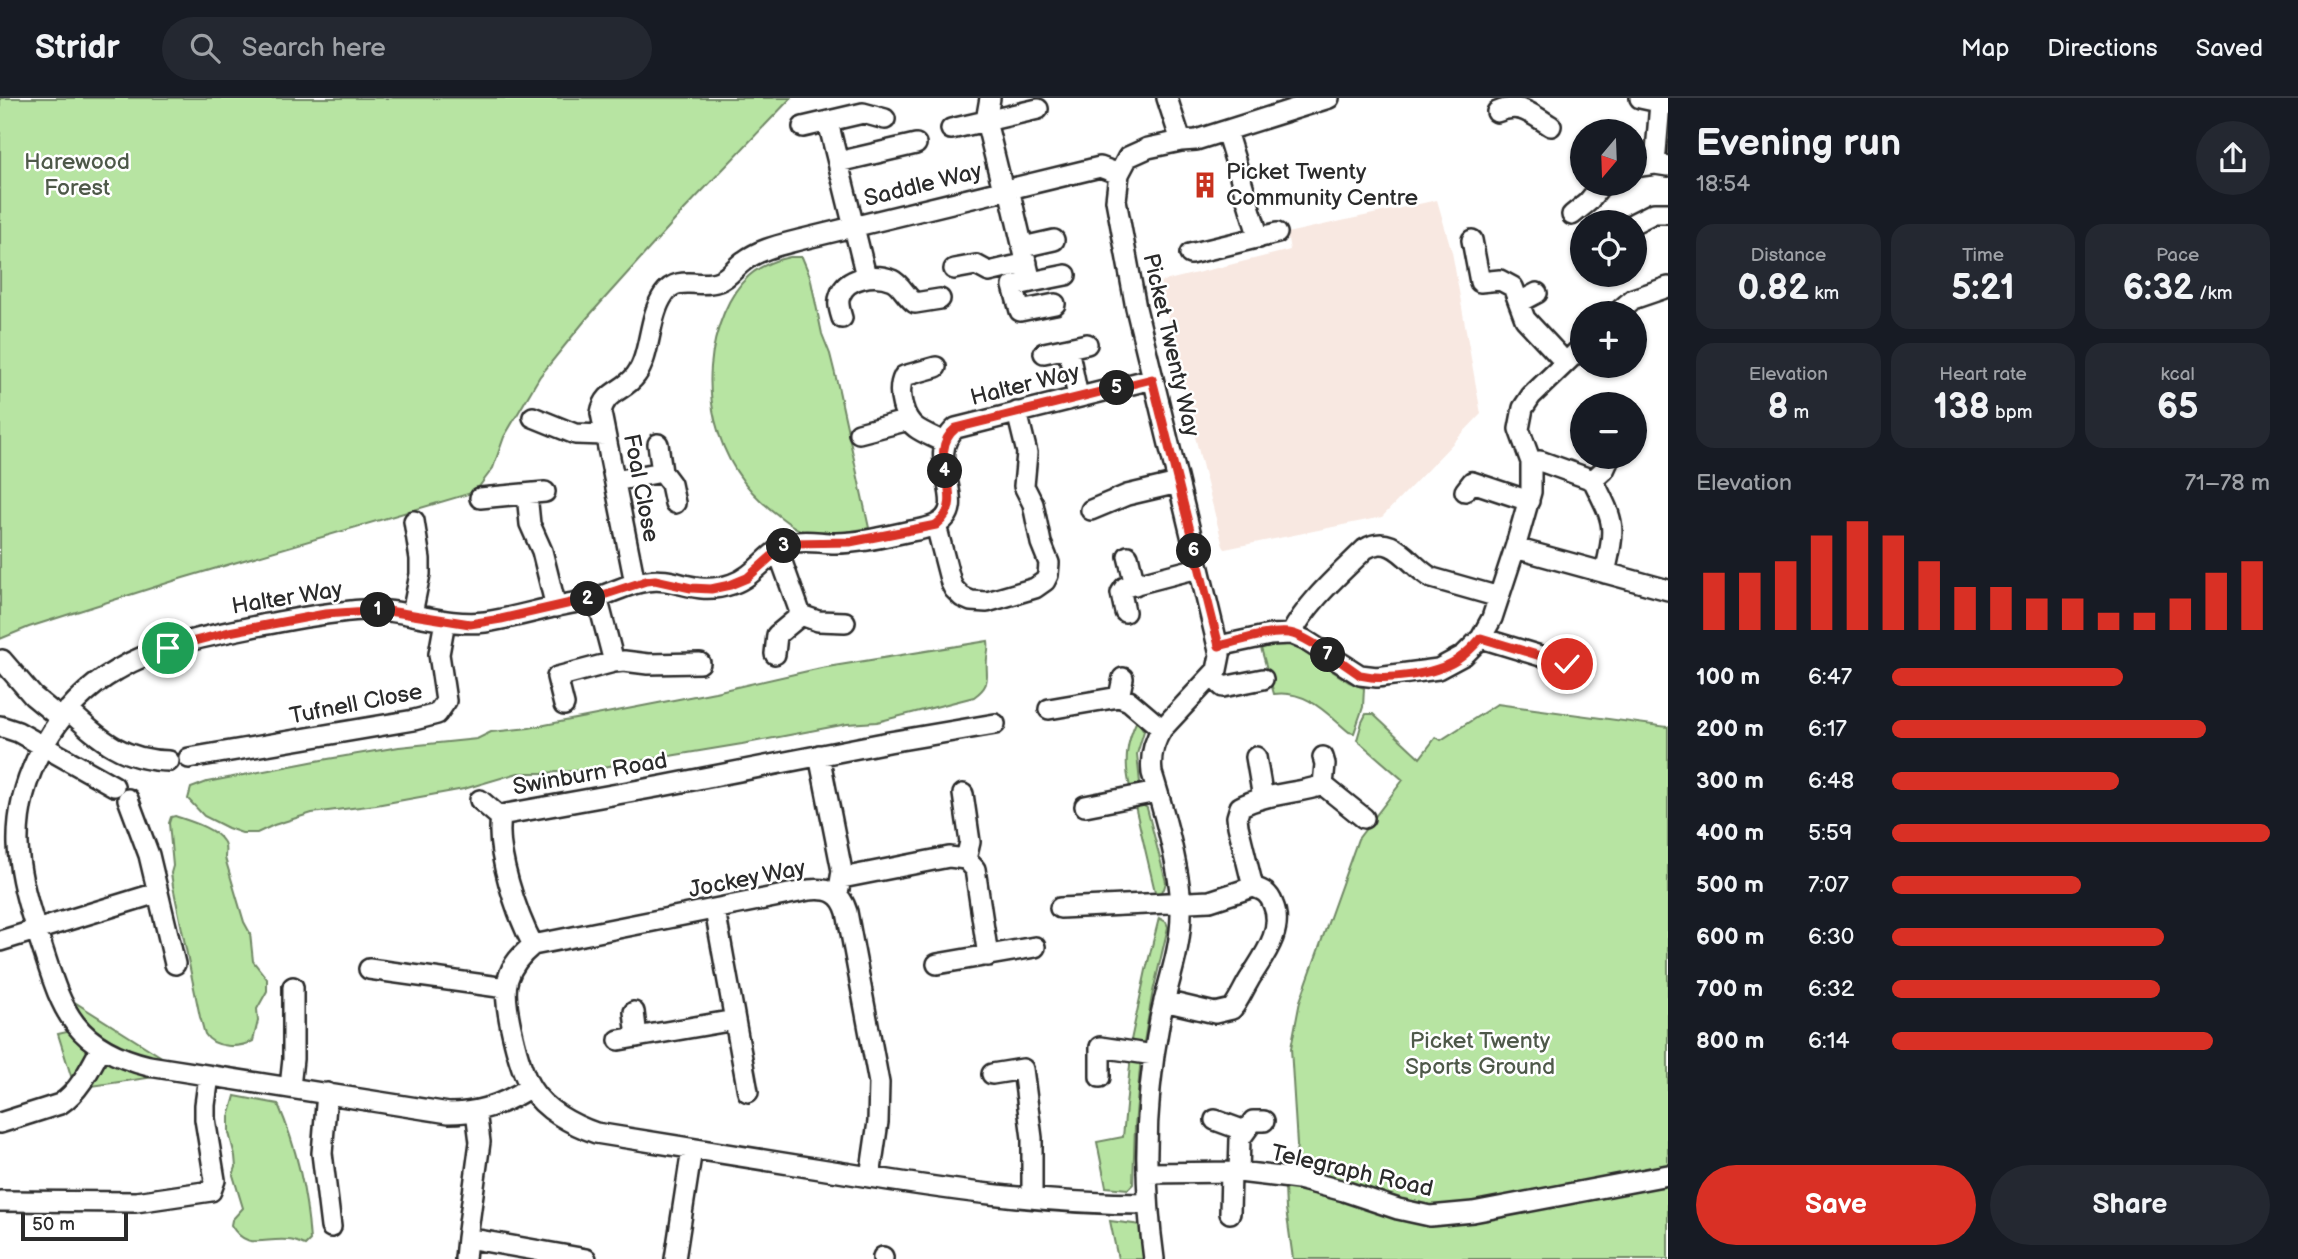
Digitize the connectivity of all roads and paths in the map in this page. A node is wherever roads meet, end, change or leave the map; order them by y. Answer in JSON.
{"nodes":[{"id":1,"x":990,"y":98,"type":"edge"},
{"id":2,"x":1167,"y":98,"type":"edge"},
{"id":3,"x":1329,"y":98,"type":"edge"},
{"id":4,"x":1640,"y":98,"type":"edge"},
{"id":5,"x":1522,"y":103,"type":"edge"},
{"id":6,"x":1664,"y":104,"type":"edge"},
{"id":7,"x":1038,"y":109,"type":"dead end"},
{"id":8,"x":1497,"y":112,"type":"dead end"},
{"id":9,"x":885,"y":119,"type":"dead end"},
{"id":10,"x":986,"y":121,"type":"junction"},
{"id":11,"x":828,"y":122,"type":"junction"},
{"id":12,"x":1551,"y":126,"type":"dead end"},
{"id":13,"x":803,"y":127,"type":"dead end"},
{"id":14,"x":951,"y":128,"type":"dead end"},
{"id":15,"x":1226,"y":131,"type":"junction"},
{"id":16,"x":1181,"y":141,"type":"junction"},
{"id":17,"x":916,"y":144,"type":"dead end"},
{"id":18,"x":838,"y":162,"type":"junction"},
{"id":19,"x":1662,"y":165,"type":"edge"},
{"id":20,"x":1119,"y":174,"type":"junction"},
{"id":21,"x":1006,"y":189,"type":"junction"},
{"id":22,"x":1593,"y":196,"type":"edge"},
{"id":23,"x":1578,"y":210,"type":"edge"},
{"id":24,"x":1668,"y":212,"type":"edge"},
{"id":25,"x":1647,"y":216,"type":"edge"},
{"id":26,"x":854,"y":228,"type":"junction"},
{"id":27,"x":1054,"y":240,"type":"dead end"},
{"id":28,"x":1472,"y":240,"type":"dead end"},
{"id":29,"x":1190,"y":254,"type":"dead end"},
{"id":30,"x":1027,"y":264,"type":"junction"},
{"id":31,"x":954,"y":269,"type":"dead end"},
{"id":32,"x":1066,"y":275,"type":"dead end"},
{"id":33,"x":866,"y":276,"type":"junction"},
{"id":34,"x":1668,"y":287,"type":"edge"},
{"id":35,"x":940,"y":299,"type":"dead end"},
{"id":36,"x":1631,"y":301,"type":"edge"},
{"id":37,"x":1055,"y":304,"type":"dead end"},
{"id":38,"x":842,"y":318,"type":"dead end"},
{"id":39,"x":1044,"y":353,"type":"dead end"},
{"id":40,"x":1570,"y":358,"type":"edge"},
{"id":41,"x":1565,"y":362,"type":"junction"},
{"id":42,"x":936,"y":366,"type":"dead end"},
{"id":43,"x":1152,"y":379,"type":"junction"},
{"id":44,"x":1078,"y":397,"type":"junction"},
{"id":45,"x":604,"y":402,"type":"joint"},
{"id":46,"x":1017,"y":412,"type":"junction"},
{"id":47,"x":533,"y":417,"type":"dead end"},
{"id":48,"x":909,"y":420,"type":"junction"},
{"id":49,"x":859,"y":433,"type":"dead end"},
{"id":50,"x":605,"y":435,"type":"junction"},
{"id":51,"x":944,"y":442,"type":"junction"},
{"id":52,"x":658,"y":444,"type":"dead end"},
{"id":53,"x":1531,"y":462,"type":"junction"},
{"id":54,"x":1604,"y":469,"type":"edge"},
{"id":55,"x":662,"y":472,"type":"junction"},
{"id":56,"x":1593,"y":480,"type":"junction"},
{"id":57,"x":615,"y":481,"type":"junction"},
{"id":58,"x":1178,"y":483,"type":"junction"},
{"id":59,"x":1465,"y":491,"type":"dead end"},
{"id":60,"x":480,"y":498,"type":"dead end"},
{"id":61,"x":1529,"y":501,"type":"junction"},
{"id":62,"x":675,"y":503,"type":"dead end"},
{"id":63,"x":1091,"y":510,"type":"dead end"},
{"id":64,"x":414,"y":522,"type":"dead end"},
{"id":65,"x":936,"y":525,"type":"junction"},
{"id":66,"x":1516,"y":548,"type":"junction"},
{"id":67,"x":778,"y":551,"type":"junction"},
{"id":68,"x":1128,"y":556,"type":"dead end"},
{"id":69,"x":1198,"y":568,"type":"junction"},
{"id":70,"x":1605,"y":573,"type":"junction"},
{"id":71,"x":635,"y":583,"type":"junction"},
{"id":72,"x":1135,"y":585,"type":"junction"},
{"id":73,"x":1668,"y":590,"type":"edge"},
{"id":74,"x":597,"y":597,"type":"junction"},
{"id":75,"x":1499,"y":597,"type":"junction"},
{"id":76,"x":555,"y":607,"type":"junction"},
{"id":77,"x":1125,"y":612,"type":"dead end"},
{"id":78,"x":412,"y":614,"type":"junction"},
{"id":79,"x":800,"y":615,"type":"junction"},
{"id":80,"x":445,"y":621,"type":"junction"},
{"id":81,"x":845,"y":622,"type":"dead end"},
{"id":82,"x":1291,"y":634,"type":"junction"},
{"id":83,"x":1481,"y":638,"type":"junction"},
{"id":84,"x":1219,"y":646,"type":"junction"},
{"id":85,"x":775,"y":654,"type":"dead end"},
{"id":86,"x":2,"y":660,"type":"edge"},
{"id":87,"x":619,"y":662,"type":"junction"},
{"id":88,"x":700,"y":663,"type":"dead end"},
{"id":89,"x":1567,"y":664,"type":"dead end"},
{"id":90,"x":1212,"y":677,"type":"junction"},
{"id":91,"x":1263,"y":679,"type":"dead end"},
{"id":92,"x":564,"y":705,"type":"dead end"},
{"id":93,"x":1049,"y":709,"type":"dead end"},
{"id":94,"x":64,"y":714,"type":"junction"},
{"id":95,"x":995,"y":724,"type":"dead end"},
{"id":96,"x":0,"y":726,"type":"edge"},
{"id":97,"x":1162,"y":729,"type":"junction"},
{"id":98,"x":44,"y":747,"type":"junction"},
{"id":99,"x":819,"y":755,"type":"junction"},
{"id":100,"x":1256,"y":757,"type":"dead end"},
{"id":101,"x":1323,"y":757,"type":"dead end"},
{"id":102,"x":190,"y":758,"type":"dead end"},
{"id":103,"x":169,"y":761,"type":"dead end"},
{"id":104,"x":1324,"y":785,"type":"junction"},
{"id":105,"x":1157,"y":792,"type":"junction"},
{"id":106,"x":963,"y":794,"type":"dead end"},
{"id":107,"x":1264,"y":798,"type":"junction"},
{"id":108,"x":480,"y":800,"type":"dead end"},
{"id":109,"x":1085,"y":806,"type":"dead end"},
{"id":110,"x":501,"y":818,"type":"junction"},
{"id":111,"x":1364,"y":818,"type":"dead end"},
{"id":112,"x":966,"y":859,"type":"junction"},
{"id":113,"x":839,"y":886,"type":"junction"},
{"id":114,"x":1253,"y":887,"type":"junction"},
{"id":115,"x":157,"y":893,"type":"junction"},
{"id":116,"x":1181,"y":904,"type":"junction"},
{"id":117,"x":1060,"y":908,"type":"dead end"},
{"id":118,"x":715,"y":910,"type":"junction"},
{"id":119,"x":36,"y":929,"type":"junction"},
{"id":120,"x":0,"y":941,"type":"edge"},
{"id":121,"x":533,"y":945,"type":"junction"},
{"id":122,"x":1035,"y":947,"type":"dead end"},
{"id":123,"x":988,"y":956,"type":"junction"},
{"id":124,"x":175,"y":964,"type":"dead end"},
{"id":125,"x":937,"y":964,"type":"dead end"},
{"id":126,"x":369,"y":969,"type":"dead end"},
{"id":127,"x":293,"y":987,"type":"dead end"},
{"id":128,"x":506,"y":988,"type":"junction"},
{"id":129,"x":1164,"y":1001,"type":"junction"},
{"id":130,"x":634,"y":1012,"type":"dead end"},
{"id":131,"x":735,"y":1020,"type":"junction"},
{"id":132,"x":101,"y":1048,"type":"junction"},
{"id":133,"x":1154,"y":1055,"type":"junction"},
{"id":134,"x":992,"y":1073,"type":"dead end"},
{"id":135,"x":209,"y":1076,"type":"junction"},
{"id":136,"x":1100,"y":1077,"type":"dead end"},
{"id":137,"x":530,"y":1087,"type":"junction"},
{"id":138,"x":297,"y":1088,"type":"junction"},
{"id":139,"x":748,"y":1092,"type":"dead end"},
{"id":140,"x":327,"y":1093,"type":"junction"},
{"id":141,"x":476,"y":1111,"type":"junction"},
{"id":142,"x":1215,"y":1120,"type":"dead end"},
{"id":143,"x":1264,"y":1121,"type":"dead end"},
{"id":144,"x":0,"y":1123,"type":"edge"},
{"id":145,"x":1245,"y":1131,"type":"junction"},
{"id":146,"x":692,"y":1149,"type":"junction"},
{"id":147,"x":1147,"y":1172,"type":"junction"},
{"id":148,"x":1235,"y":1172,"type":"junction"},
{"id":149,"x":1668,"y":1175,"type":"edge"},
{"id":150,"x":870,"y":1177,"type":"junction"},
{"id":151,"x":1032,"y":1198,"type":"junction"},
{"id":152,"x":9,"y":1201,"type":"edge"},
{"id":153,"x":1147,"y":1204,"type":"junction"},
{"id":154,"x":1230,"y":1213,"type":"dead end"},
{"id":155,"x":331,"y":1227,"type":"dead end"},
{"id":156,"x":467,"y":1238,"type":"junction"},
{"id":157,"x":465,"y":1259,"type":"edge"},
{"id":158,"x":586,"y":1259,"type":"edge"},
{"id":159,"x":675,"y":1259,"type":"edge"},
{"id":160,"x":1154,"y":1259,"type":"edge"}],
"edges":[{"from":1,"to":10,"type":"street"},
{"from":2,"to":16,"type":"street"},
{"from":3,"to":15,"type":"street"},
{"from":4,"to":6,"type":"street"},
{"from":5,"to":8,"type":"street"},
{"from":5,"to":12,"type":"street"},
{"from":6,"to":19,"type":"street"},
{"from":7,"to":10,"type":"street"},
{"from":9,"to":11,"type":"street"},
{"from":10,"to":14,"type":"street"},
{"from":10,"to":21,"type":"street","name":"Saddle Way"},
{"from":11,"to":13,"type":"street"},
{"from":11,"to":18,"type":"street","name":"Saddle Way"},
{"from":15,"to":16,"type":"street"},
{"from":15,"to":29,"type":"street"},
{"from":16,"to":20,"type":"street"},
{"from":17,"to":18,"type":"street"},
{"from":18,"to":26,"type":"street","name":"Saddle Way"},
{"from":20,"to":21,"type":"street","name":"Saddle Way"},
{"from":20,"to":43,"type":"street","name":"Picket Twenty Way"},
{"from":21,"to":26,"type":"street","name":"Saddle Way"},
{"from":21,"to":30,"type":"street","name":"Saddle Way"},
{"from":22,"to":23,"type":"street"},
{"from":24,"to":25,"type":"street"},
{"from":26,"to":33,"type":"street","name":"Saddle Way"},
{"from":26,"to":45,"type":"street","name":"Saddle Way"},
{"from":27,"to":30,"type":"street"},
{"from":28,"to":41,"type":"street"},
{"from":30,"to":31,"type":"street"},
{"from":30,"to":32,"type":"street"},
{"from":30,"to":37,"type":"street"},
{"from":33,"to":35,"type":"street"},
{"from":33,"to":38,"type":"street"},
{"from":34,"to":36,"type":"street"},
{"from":39,"to":44,"type":"street"},
{"from":40,"to":41,"type":"street"},
{"from":41,"to":53,"type":"street"},
{"from":42,"to":48,"type":"street"},
{"from":43,"to":44,"type":"street","name":"Halter Way"},
{"from":43,"to":58,"type":"street","name":"Picket Twenty Way"},
{"from":44,"to":46,"type":"street","name":"Halter Way"},
{"from":45,"to":50,"type":"street","name":"Foal Close"},
{"from":46,"to":51,"type":"street","name":"Halter Way"},
{"from":46,"to":65,"type":"street"},
{"from":47,"to":50,"type":"street"},
{"from":48,"to":49,"type":"street"},
{"from":48,"to":51,"type":"street"},
{"from":50,"to":57,"type":"street","name":"Foal Close"},
{"from":51,"to":65,"type":"street"},
{"from":52,"to":55,"type":"street"},
{"from":53,"to":56,"type":"street"},
{"from":53,"to":61,"type":"street"},
{"from":54,"to":56,"type":"street"},
{"from":55,"to":57,"type":"street"},
{"from":55,"to":62,"type":"street"},
{"from":56,"to":70,"type":"street"},
{"from":57,"to":71,"type":"street","name":"Foal Close"},
{"from":58,"to":63,"type":"street"},
{"from":58,"to":69,"type":"street","name":"Picket Twenty Way"},
{"from":59,"to":61,"type":"street"},
{"from":60,"to":76,"type":"street"},
{"from":61,"to":66,"type":"street"},
{"from":64,"to":78,"type":"street"},
{"from":65,"to":67,"type":"street","name":"Halter Way"},
{"from":66,"to":70,"type":"street"},
{"from":66,"to":75,"type":"street"},
{"from":67,"to":71,"type":"street","name":"Halter Way"},
{"from":67,"to":79,"type":"street"},
{"from":68,"to":72,"type":"street"},
{"from":69,"to":72,"type":"street"},
{"from":69,"to":84,"type":"street","name":"Picket Twenty Way"},
{"from":70,"to":73,"type":"street"},
{"from":71,"to":74,"type":"street","name":"Halter Way"},
{"from":72,"to":77,"type":"street"},
{"from":74,"to":76,"type":"street","name":"Halter Way"},
{"from":74,"to":87,"type":"street"},
{"from":75,"to":82,"type":"street"},
{"from":75,"to":83,"type":"street"},
{"from":76,"to":80,"type":"street","name":"Halter Way"},
{"from":78,"to":80,"type":"street","name":"Halter Way"},
{"from":78,"to":94,"type":"street","name":"Halter Way"},
{"from":79,"to":81,"type":"street"},
{"from":79,"to":85,"type":"street"},
{"from":80,"to":102,"type":"street","name":"Tufnell Close"},
{"from":82,"to":83,"type":"street"},
{"from":82,"to":84,"type":"street"},
{"from":83,"to":89,"type":"street"},
{"from":84,"to":90,"type":"street","name":"Picket Twenty Way"},
{"from":86,"to":94,"type":"street"},
{"from":87,"to":88,"type":"street"},
{"from":87,"to":92,"type":"street"},
{"from":90,"to":91,"type":"street"},
{"from":90,"to":97,"type":"street"},
{"from":93,"to":97,"type":"street"},
{"from":94,"to":98,"type":"street","name":"Halter Way"},
{"from":94,"to":103,"type":"street"},
{"from":95,"to":99,"type":"street","name":"Swinburn Road"},
{"from":96,"to":98,"type":"street"},
{"from":97,"to":105,"type":"street"},
{"from":98,"to":115,"type":"street"},
{"from":98,"to":119,"type":"street","name":"Halter Way"},
{"from":99,"to":110,"type":"street","name":"Swinburn Road"},
{"from":99,"to":113,"type":"street"},
{"from":100,"to":107,"type":"street"},
{"from":101,"to":104,"type":"street"},
{"from":104,"to":107,"type":"street"},
{"from":104,"to":111,"type":"street"},
{"from":105,"to":109,"type":"street"},
{"from":105,"to":116,"type":"street"},
{"from":106,"to":112,"type":"street"},
{"from":107,"to":114,"type":"street"},
{"from":108,"to":110,"type":"street"},
{"from":110,"to":121,"type":"street","name":"Swinburn Road"},
{"from":112,"to":113,"type":"street"},
{"from":112,"to":123,"type":"street"},
{"from":113,"to":118,"type":"street","name":"Jockey Way"},
{"from":113,"to":150,"type":"street","name":"Jockey Way"},
{"from":114,"to":116,"type":"street"},
{"from":114,"to":129,"type":"street"},
{"from":115,"to":119,"type":"street"},
{"from":115,"to":124,"type":"street"},
{"from":116,"to":117,"type":"street"},
{"from":116,"to":129,"type":"street"},
{"from":118,"to":121,"type":"street","name":"Jockey Way"},
{"from":118,"to":131,"type":"street"},
{"from":119,"to":120,"type":"street"},
{"from":119,"to":132,"type":"street","name":"Halter Way"},
{"from":121,"to":128,"type":"street"},
{"from":122,"to":123,"type":"street"},
{"from":123,"to":125,"type":"street"},
{"from":126,"to":128,"type":"street"},
{"from":127,"to":138,"type":"street"},
{"from":128,"to":137,"type":"street"},
{"from":129,"to":133,"type":"street"},
{"from":130,"to":131,"type":"street"},
{"from":131,"to":139,"type":"street"},
{"from":132,"to":135,"type":"street","name":"Halter Way"},
{"from":132,"to":144,"type":"street"},
{"from":133,"to":136,"type":"street"},
{"from":133,"to":147,"type":"street"},
{"from":134,"to":151,"type":"street"},
{"from":135,"to":138,"type":"street","name":"Halter Way"},
{"from":135,"to":152,"type":"street"},
{"from":137,"to":141,"type":"street"},
{"from":137,"to":146,"type":"street"},
{"from":138,"to":140,"type":"street"},
{"from":140,"to":141,"type":"street"},
{"from":140,"to":155,"type":"street"},
{"from":141,"to":156,"type":"street"},
{"from":142,"to":145,"type":"street"},
{"from":143,"to":145,"type":"street"},
{"from":145,"to":148,"type":"street"},
{"from":146,"to":150,"type":"street"},
{"from":146,"to":159,"type":"street"},
{"from":147,"to":148,"type":"street","name":"Telegraph Road"},
{"from":147,"to":153,"type":"street"},
{"from":148,"to":149,"type":"street","name":"Telegraph Road"},
{"from":148,"to":154,"type":"street"},
{"from":150,"to":151,"type":"street"},
{"from":151,"to":153,"type":"street"},
{"from":153,"to":160,"type":"street"},
{"from":156,"to":157,"type":"street"},
{"from":156,"to":158,"type":"street"}]}
